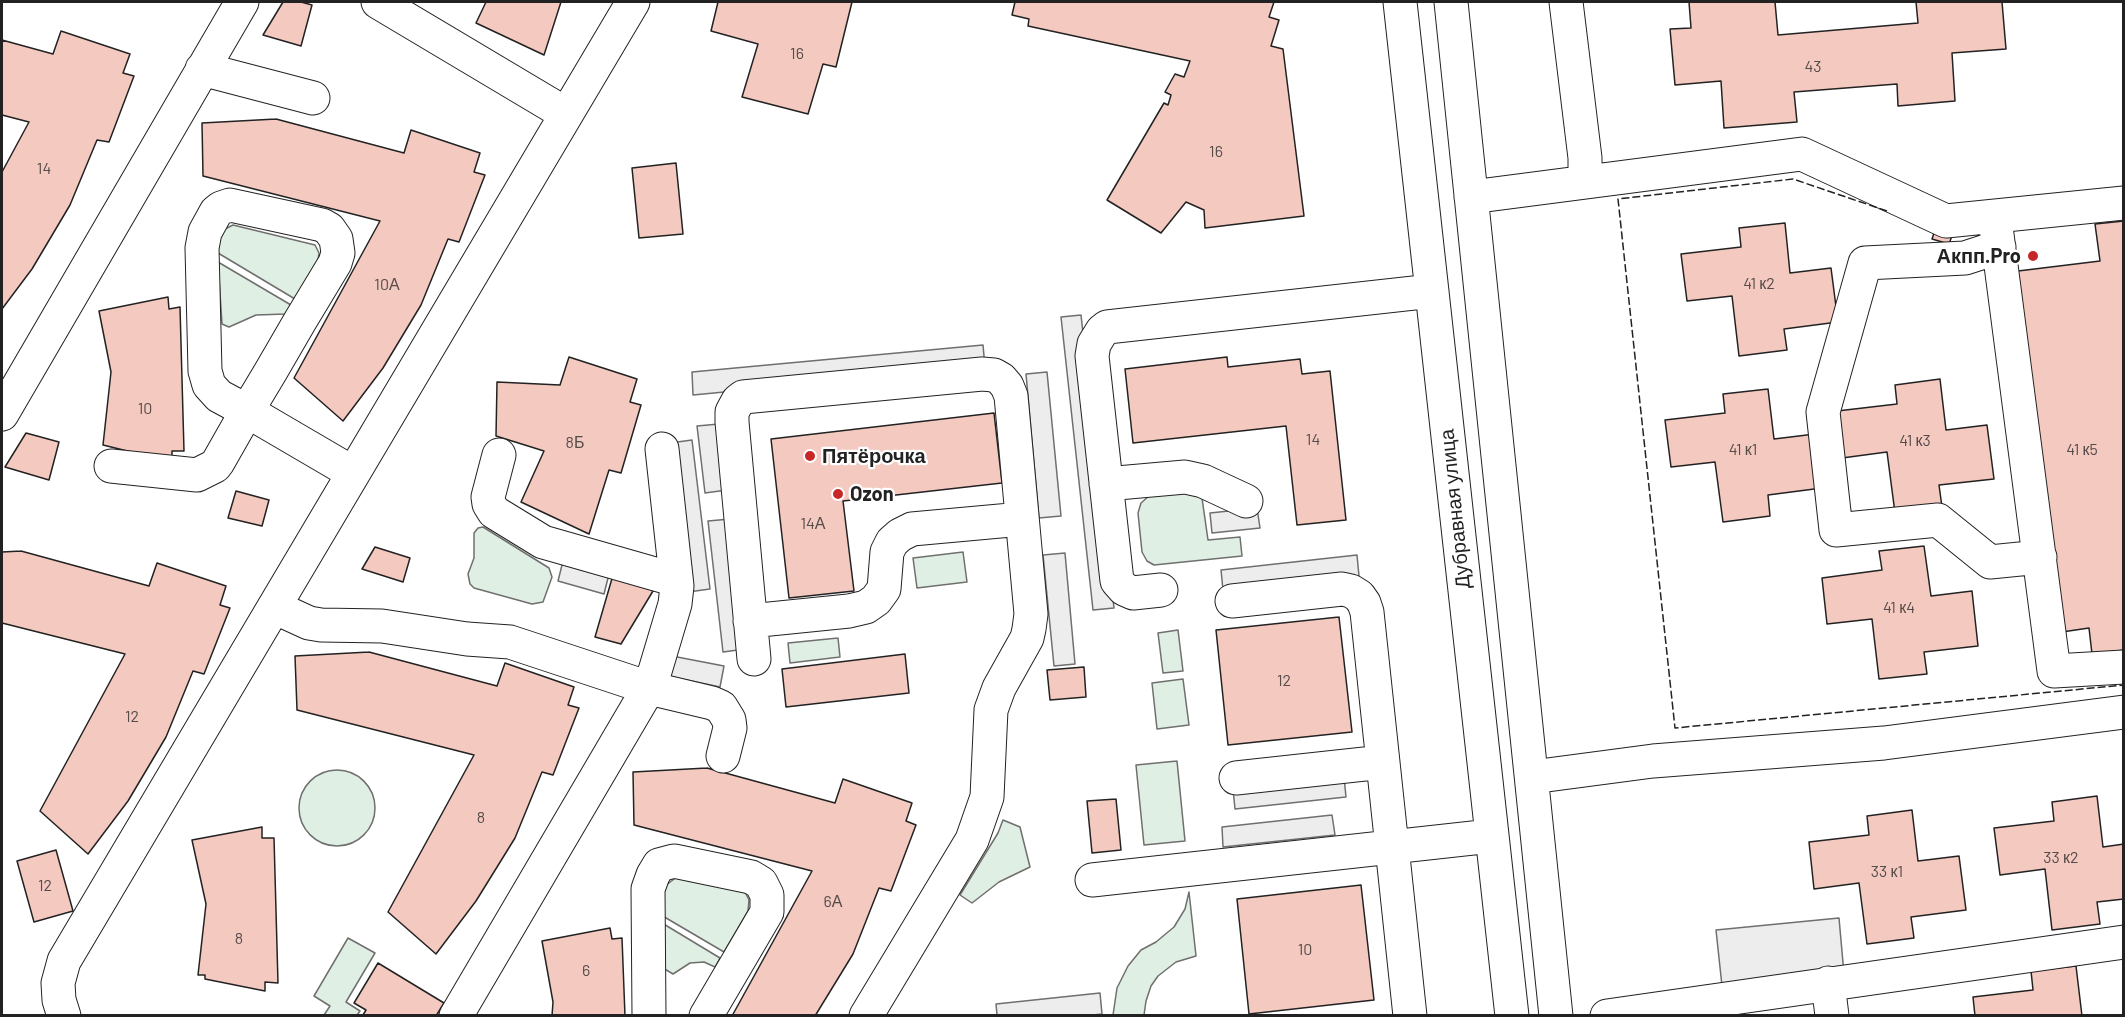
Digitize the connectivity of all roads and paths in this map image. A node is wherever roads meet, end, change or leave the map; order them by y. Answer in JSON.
{"nodes":[{"id":1,"x":242,"y":2,"type":"edge"},
{"id":2,"x":378,"y":2,"type":"edge"},
{"id":3,"x":633,"y":2,"type":"edge"},
{"id":4,"x":1400,"y":2,"type":"edge"},
{"id":5,"x":1451,"y":2,"type":"edge"},
{"id":6,"x":1566,"y":2,"type":"edge"},
{"id":7,"x":431,"y":17,"type":"edge"},
{"id":8,"x":202,"y":69,"type":"junction"},
{"id":9,"x":313,"y":98,"type":"dead end"},
{"id":10,"x":566,"y":114,"type":"junction"},
{"id":11,"x":1585,"y":182,"type":"junction"},
{"id":12,"x":1471,"y":197,"type":"junction"},
{"id":13,"x":2124,"y":203,"type":"edge"},
{"id":14,"x":1996,"y":231,"type":"junction"},
{"id":15,"x":1432,"y":291,"type":"junction"},
{"id":16,"x":247,"y":411,"type":"junction"},
{"id":17,"x":2,"y":414,"type":"edge"},
{"id":18,"x":662,"y":449,"type":"dead end"},
{"id":19,"x":499,"y":454,"type":"dead end"},
{"id":20,"x":111,"y":466,"type":"dead end"},
{"id":21,"x":353,"y":472,"type":"junction"},
{"id":22,"x":1106,"y":484,"type":"junction"},
{"id":23,"x":1246,"y":501,"type":"dead end"},
{"id":24,"x":1022,"y":519,"type":"junction"},
{"id":25,"x":2040,"y":557,"type":"junction"},
{"id":26,"x":676,"y":580,"type":"junction"},
{"id":27,"x":1161,"y":590,"type":"dead end"},
{"id":28,"x":1232,"y":601,"type":"dead end"},
{"id":29,"x":274,"y":607,"type":"junction"},
{"id":30,"x":750,"y":621,"type":"junction"},
{"id":31,"x":754,"y":659,"type":"dead end"},
{"id":32,"x":2124,"y":667,"type":"edge"},
{"id":33,"x":649,"y":688,"type":"junction"},
{"id":34,"x":2124,"y":712,"type":"edge"},
{"id":35,"x":723,"y":756,"type":"dead end"},
{"id":36,"x":1383,"y":762,"type":"junction"},
{"id":37,"x":1532,"y":777,"type":"junction"},
{"id":38,"x":1236,"y":778,"type":"dead end"},
{"id":39,"x":1491,"y":836,"type":"junction"},
{"id":40,"x":1393,"y":847,"type":"junction"},
{"id":41,"x":1092,"y":880,"type":"dead end"},
{"id":42,"x":2124,"y":942,"type":"edge"},
{"id":43,"x":1828,"y":983,"type":"junction"},
{"id":44,"x":64,"y":1016,"type":"edge"},
{"id":45,"x":456,"y":1016,"type":"edge"},
{"id":46,"x":649,"y":1016,"type":"edge"},
{"id":47,"x":706,"y":1016,"type":"edge"},
{"id":48,"x":866,"y":1016,"type":"edge"},
{"id":49,"x":1410,"y":1016,"type":"edge"},
{"id":50,"x":1512,"y":1016,"type":"edge"},
{"id":51,"x":1556,"y":1016,"type":"edge"},
{"id":52,"x":1607,"y":1016,"type":"edge"},
{"id":53,"x":1832,"y":1016,"type":"edge"}],
"edges":[{"from":1,"to":8,"type":"street"},
{"from":2,"to":7,"type":"street"},
{"from":3,"to":10,"type":"street"},
{"from":4,"to":15,"type":"street","name":"Дубравная улица"},
{"from":5,"to":12,"type":"street"},
{"from":6,"to":11,"type":"street"},
{"from":7,"to":10,"type":"street"},
{"from":8,"to":9,"type":"street"},
{"from":8,"to":17,"type":"street"},
{"from":10,"to":21,"type":"street"},
{"from":11,"to":12,"type":"street"},
{"from":11,"to":14,"type":"street"},
{"from":12,"to":37,"type":"street"},
{"from":13,"to":14,"type":"street"},
{"from":14,"to":25,"type":"street"},
{"from":14,"to":25,"type":"street"},
{"from":15,"to":22,"type":"street"},
{"from":15,"to":39,"type":"street","name":"Дубравная улица"},
{"from":16,"to":16,"type":"street"},
{"from":16,"to":20,"type":"street"},
{"from":16,"to":21,"type":"street"},
{"from":18,"to":26,"type":"street"},
{"from":19,"to":26,"type":"street"},
{"from":21,"to":29,"type":"street"},
{"from":22,"to":23,"type":"street"},
{"from":22,"to":27,"type":"street"},
{"from":24,"to":30,"type":"street"},
{"from":24,"to":30,"type":"street"},
{"from":24,"to":48,"type":"street"},
{"from":25,"to":32,"type":"street"},
{"from":26,"to":33,"type":"street"},
{"from":28,"to":36,"type":"street"},
{"from":29,"to":33,"type":"street"},
{"from":29,"to":44,"type":"street"},
{"from":30,"to":31,"type":"street"},
{"from":33,"to":35,"type":"street"},
{"from":33,"to":45,"type":"street"},
{"from":34,"to":37,"type":"street"},
{"from":36,"to":38,"type":"street"},
{"from":36,"to":40,"type":"street"},
{"from":37,"to":51,"type":"street"},
{"from":39,"to":40,"type":"street"},
{"from":39,"to":50,"type":"street","name":"Дубравная улица"},
{"from":40,"to":41,"type":"street"},
{"from":40,"to":49,"type":"street"},
{"from":42,"to":43,"type":"street"},
{"from":43,"to":52,"type":"street"},
{"from":43,"to":53,"type":"street"},
{"from":46,"to":47,"type":"street"}]}
